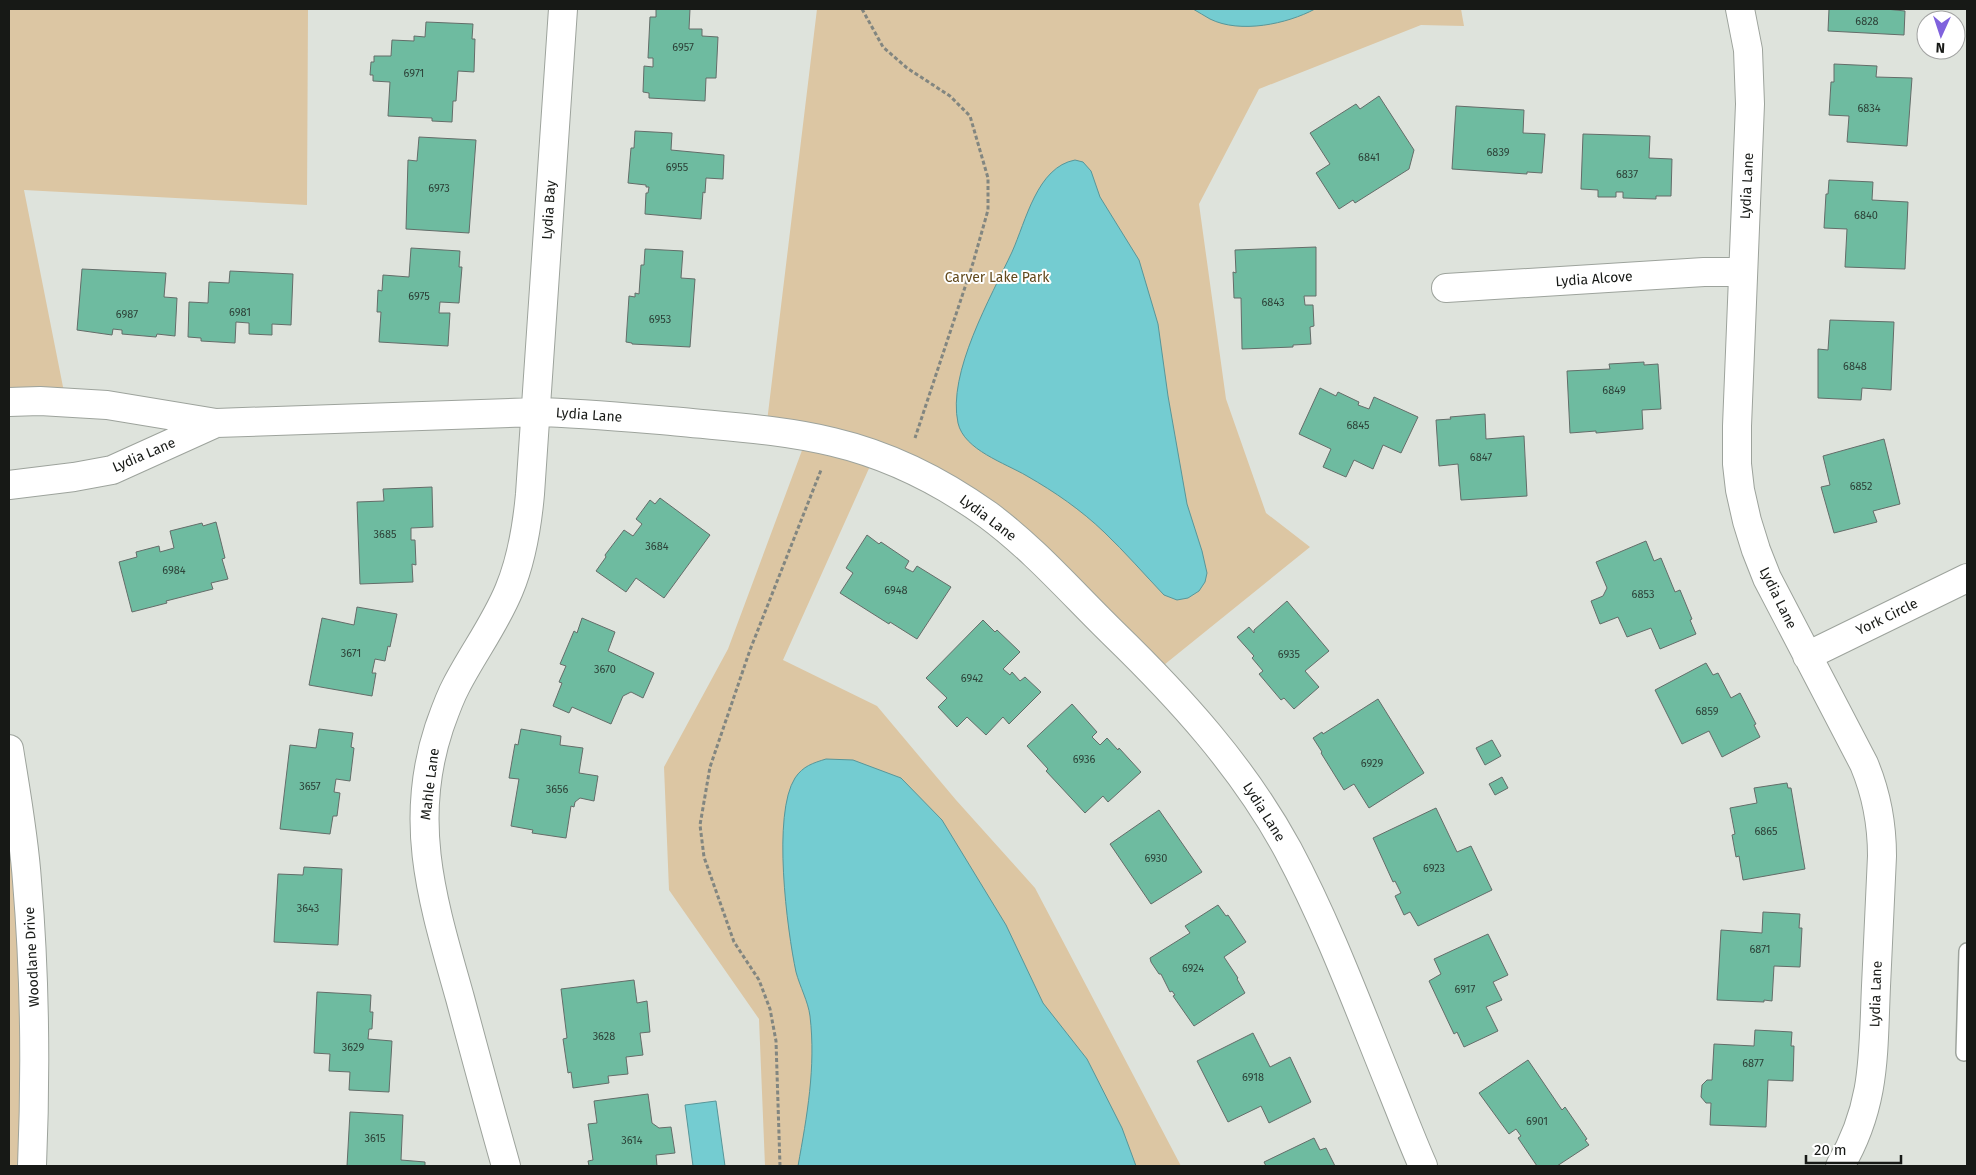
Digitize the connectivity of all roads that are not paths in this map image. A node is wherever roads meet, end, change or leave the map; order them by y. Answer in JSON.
{"nodes":[{"id":1,"x":563,"y":9,"type":"edge"},
{"id":2,"x":1740,"y":9,"type":"edge"},
{"id":3,"x":1742,"y":272,"type":"junction"},
{"id":4,"x":1446,"y":288,"type":"dead end"},
{"id":5,"x":9,"y":402,"type":"edge"},
{"id":6,"x":536,"y":412,"type":"junction"},
{"id":7,"x":216,"y":423,"type":"junction"},
{"id":8,"x":9,"y":485,"type":"edge"},
{"id":9,"x":1967,"y":578,"type":"edge"},
{"id":10,"x":1807,"y":656,"type":"junction"},
{"id":11,"x":9,"y":749,"type":"edge"},
{"id":12,"x":1967,"y":951,"type":"edge"},
{"id":13,"x":1964,"y":1053,"type":"dead end"},
{"id":14,"x":32,"y":1166,"type":"edge"},
{"id":15,"x":506,"y":1166,"type":"edge"},
{"id":16,"x":1423,"y":1166,"type":"edge"},
{"id":17,"x":1840,"y":1166,"type":"edge"}],
"edges":[{"from":1,"to":6,"type":"street","name":"Lydia Bay"},
{"from":2,"to":3,"type":"street","name":"Lydia Lane"},
{"from":3,"to":4,"type":"street","name":"Lydia Alcove"},
{"from":3,"to":10,"type":"street","name":"Lydia Lane"},
{"from":5,"to":7,"type":"street","name":"Lydia Lane"},
{"from":6,"to":7,"type":"street","name":"Lydia Lane"},
{"from":6,"to":15,"type":"street","name":"Mahle Lane"},
{"from":6,"to":16,"type":"street","name":"Lydia Lane"},
{"from":7,"to":8,"type":"street","name":"Lydia Lane"},
{"from":9,"to":10,"type":"street","name":"York Circle"},
{"from":10,"to":17,"type":"street","name":"Lydia Lane"},
{"from":11,"to":14,"type":"street","name":"Woodlane Drive"},
{"from":12,"to":13,"type":"lane"}]}
